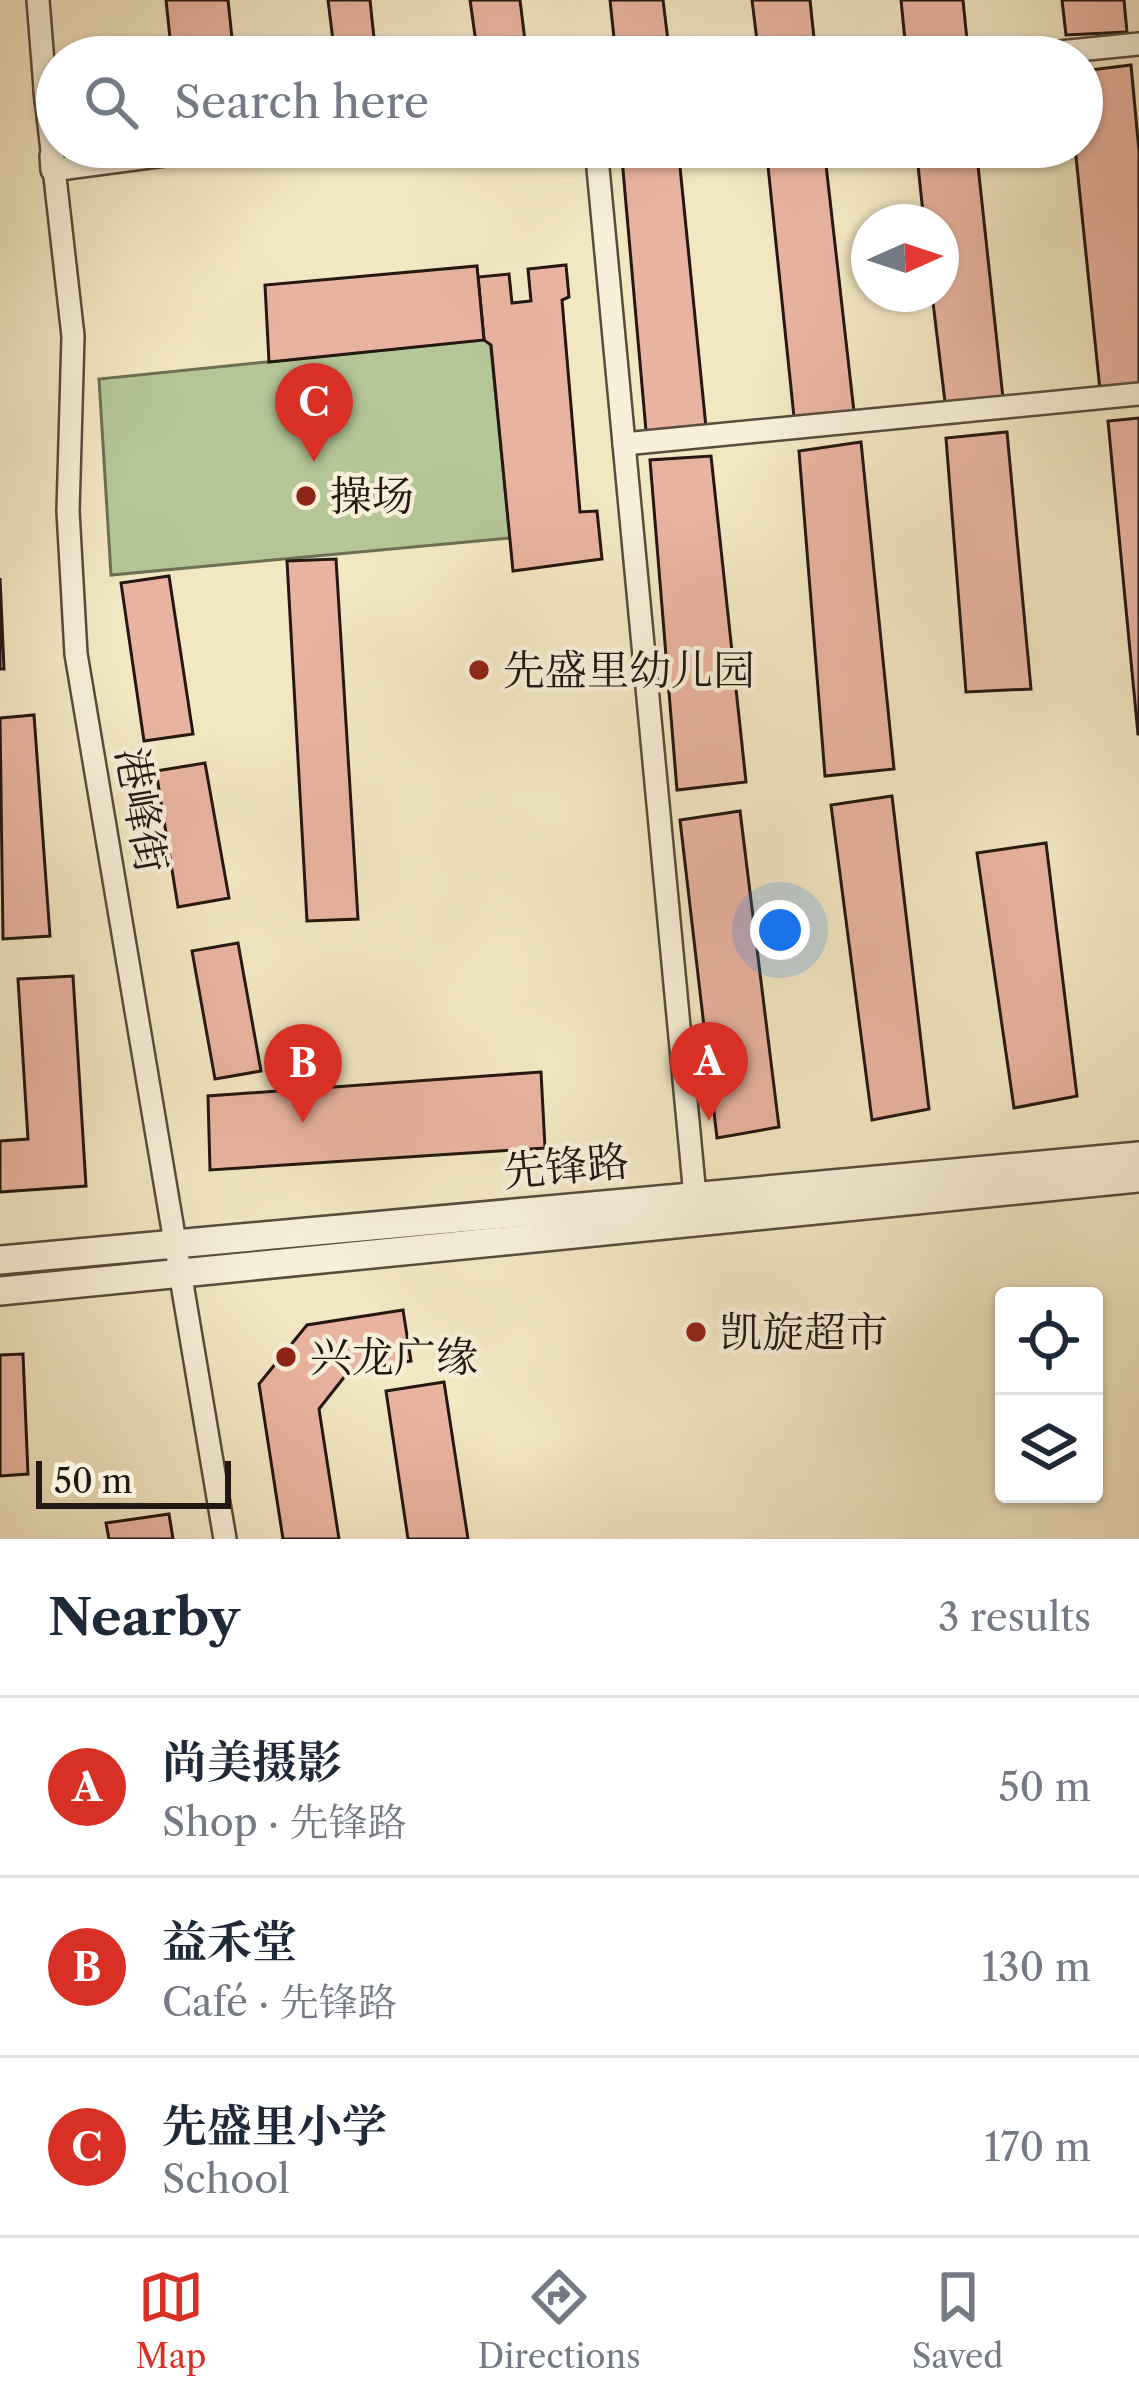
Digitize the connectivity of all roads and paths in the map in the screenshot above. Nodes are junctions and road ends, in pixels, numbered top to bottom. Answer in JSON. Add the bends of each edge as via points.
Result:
{"nodes":[{"id":1,"x":38,"y":0,"type":"edge"},
{"id":2,"x":41,"y":36,"type":"edge"},
{"id":3,"x":1139,"y":44,"type":"edge"},
{"id":4,"x":1103,"y":48,"type":"edge"},
{"id":5,"x":67,"y":168,"type":"edge"},
{"id":6,"x":598,"y":168,"type":"edge"},
{"id":7,"x":52,"y":170,"type":"joint"},
{"id":8,"x":1139,"y":394,"type":"edge"},
{"id":9,"x":624,"y":444,"type":"junction"},
{"id":10,"x":1139,"y":1156,"type":"edge"},
{"id":11,"x":1139,"y":1178,"type":"edge"},
{"id":12,"x":695,"y":1196,"type":"junction"},
{"id":13,"x":178,"y":1244,"type":"junction"},
{"id":14,"x":0,"y":1260,"type":"edge"},
{"id":15,"x":182,"y":1273,"type":"junction"},
{"id":16,"x":0,"y":1291,"type":"edge"},
{"id":17,"x":225,"y":1539,"type":"edge"}],
"edges":[{"from":1,"to":2,"type":"street","name":"港峰街"},
{"from":3,"to":4,"type":"street"},
{"from":5,"to":7,"type":"street"},
{"from":6,"to":9,"type":"street"},
{"from":7,"to":13,"type":"street","name":"港峰街","via":[[73,336],[68,512],[76,654]]},
{"from":8,"to":9,"type":"street"},
{"from":9,"to":12,"type":"street"},
{"from":10,"to":12,"type":"street","name":"先锋路"},
{"from":11,"to":15,"type":"street"},
{"from":12,"to":13,"type":"street","name":"先锋路"},
{"from":13,"to":14,"type":"street","name":"先锋路"},
{"from":13,"to":15,"type":"street","name":"港峰街"},
{"from":15,"to":16,"type":"street"},
{"from":15,"to":17,"type":"street","name":"港峰街"}]}
